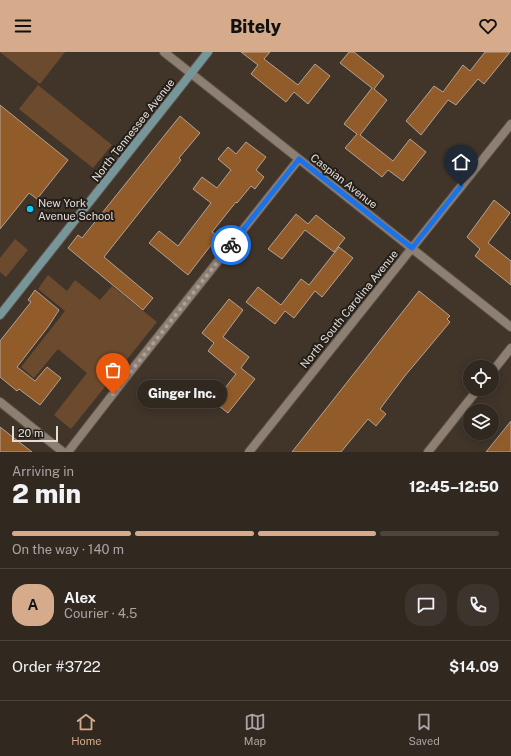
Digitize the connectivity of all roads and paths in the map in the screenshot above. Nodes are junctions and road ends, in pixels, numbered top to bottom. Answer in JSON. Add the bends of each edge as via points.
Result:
{"nodes":[{"id":1,"x":164,"y":52,"type":"edge"},
{"id":2,"x":208,"y":52,"type":"edge"},
{"id":3,"x":191,"y":73,"type":"junction"},
{"id":4,"x":511,"y":124,"type":"edge"},
{"id":5,"x":299,"y":159,"type":"junction"},
{"id":6,"x":412,"y":248,"type":"junction"},
{"id":7,"x":0,"y":316,"type":"edge"},
{"id":8,"x":511,"y":327,"type":"edge"},
{"id":9,"x":511,"y":348,"type":"edge"},
{"id":10,"x":499,"y":363,"type":"edge"},
{"id":11,"x":472,"y":396,"type":"edge"},
{"id":12,"x":0,"y":402,"type":"edge"},
{"id":13,"x":63,"y":452,"type":"edge"},
{"id":14,"x":68,"y":452,"type":"edge"},
{"id":15,"x":249,"y":452,"type":"edge"},
{"id":16,"x":428,"y":452,"type":"edge"}],
"edges":[{"from":1,"to":3,"type":"street","name":"Caspian Avenue"},
{"from":2,"to":3,"type":"street","name":"North Tennessee Avenue"},
{"from":3,"to":5,"type":"street","name":"Caspian Avenue"},
{"from":3,"to":7,"type":"street","name":"North Tennessee Avenue"},
{"from":4,"to":6,"type":"street","name":"North South Carolina Avenue"},
{"from":5,"to":6,"type":"street","name":"Caspian Avenue"},
{"from":5,"to":14,"type":"street"},
{"from":6,"to":8,"type":"street","name":"Caspian Avenue"},
{"from":6,"to":15,"type":"street","name":"North South Carolina Avenue"},
{"from":9,"to":10,"type":"street"},
{"from":11,"to":16,"type":"street"},
{"from":12,"to":13,"type":"street"}]}
